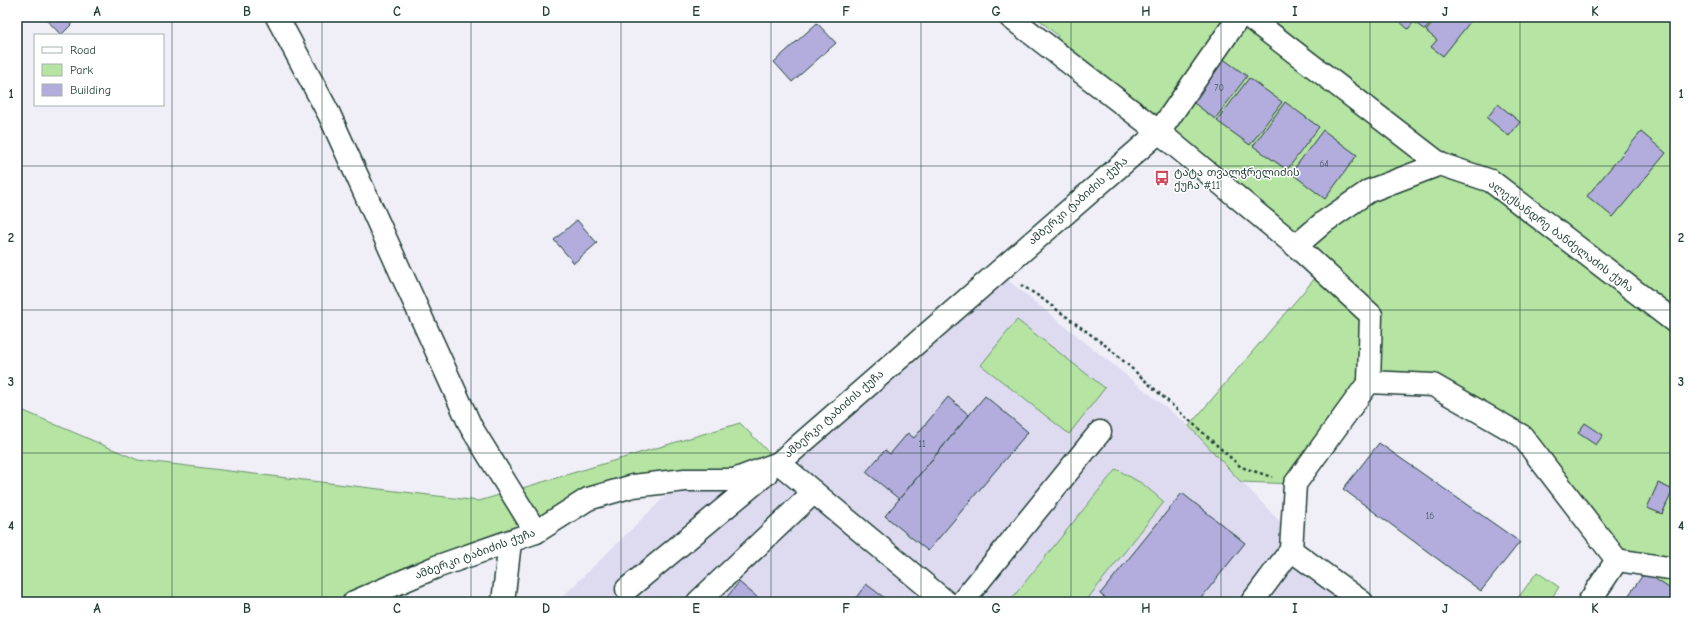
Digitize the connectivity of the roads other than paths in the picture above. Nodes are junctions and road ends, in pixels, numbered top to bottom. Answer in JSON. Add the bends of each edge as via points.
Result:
{"nodes":[{"id":1,"x":277,"y":17,"type":"edge"},
{"id":2,"x":1010,"y":17,"type":"edge"},
{"id":3,"x":1239,"y":17,"type":"edge"},
{"id":4,"x":1249,"y":17,"type":"edge"},
{"id":5,"x":1159,"y":132,"type":"junction"},
{"id":6,"x":1440,"y":164,"type":"junction"},
{"id":7,"x":1296,"y":246,"type":"junction"},
{"id":8,"x":1675,"y":322,"type":"edge"},
{"id":9,"x":1369,"y":382,"type":"junction"},
{"id":10,"x":1100,"y":432,"type":"dead end"},
{"id":11,"x":779,"y":463,"type":"junction"},
{"id":12,"x":814,"y":492,"type":"junction"},
{"id":13,"x":536,"y":532,"type":"junction"},
{"id":14,"x":510,"y":542,"type":"junction"},
{"id":15,"x":1291,"y":550,"type":"junction"},
{"id":16,"x":1617,"y":560,"type":"junction"},
{"id":17,"x":1675,"y":569,"type":"edge"},
{"id":18,"x":627,"y":589,"type":"dead end"},
{"id":19,"x":354,"y":602,"type":"edge"},
{"id":20,"x":503,"y":602,"type":"edge"},
{"id":21,"x":514,"y":602,"type":"edge"},
{"id":22,"x":698,"y":602,"type":"edge"},
{"id":23,"x":946,"y":602,"type":"edge"},
{"id":24,"x":962,"y":602,"type":"edge"},
{"id":25,"x":1252,"y":602,"type":"edge"},
{"id":26,"x":1362,"y":602,"type":"edge"},
{"id":27,"x":1589,"y":602,"type":"edge"}],
"edges":[{"from":1,"to":13,"type":"street","via":[[329,114],[471,427]]},
{"from":2,"to":5,"type":"street"},
{"from":3,"to":5,"type":"street","name":"ამბერკი ტაბიძის ქუჩა"},
{"from":4,"to":6,"type":"street","name":"ალექსანდრე ბანძელაძის ქუჩა"},
{"from":5,"to":7,"type":"street"},
{"from":5,"to":11,"type":"street","name":"ამბერკი ტაბიძის ქუჩა"},
{"from":6,"to":7,"type":"street","via":[[1369,191],[1324,222]]},
{"from":6,"to":8,"type":"street","name":"ალექსანდრე ბანძელაძის ქუჩა","via":[[1491,181]]},
{"from":7,"to":9,"type":"street","via":[[1371,315]]},
{"from":9,"to":15,"type":"street","via":[[1295,484]]},
{"from":9,"to":16,"type":"street","via":[[1433,385],[1522,436]]},
{"from":10,"to":24,"type":"street"},
{"from":11,"to":12,"type":"street"},
{"from":11,"to":13,"type":"street","name":"ამბერკი ტაბიძის ქუჩა","via":[[734,480],[685,480],[633,486],[588,499]]},
{"from":11,"to":18,"type":"street"},
{"from":12,"to":22,"type":"street"},
{"from":12,"to":23,"type":"street"},
{"from":13,"to":14,"type":"street","name":"ამბერკი ტაბიძის ქუჩა"},
{"from":14,"to":19,"type":"street","name":"ამბერკი ტაბიძის ქუჩა","via":[[436,567]]},
{"from":14,"to":20,"type":"street"},
{"from":14,"to":21,"type":"street"},
{"from":15,"to":25,"type":"street"},
{"from":15,"to":26,"type":"street"},
{"from":16,"to":17,"type":"street"},
{"from":16,"to":27,"type":"street"}]}
